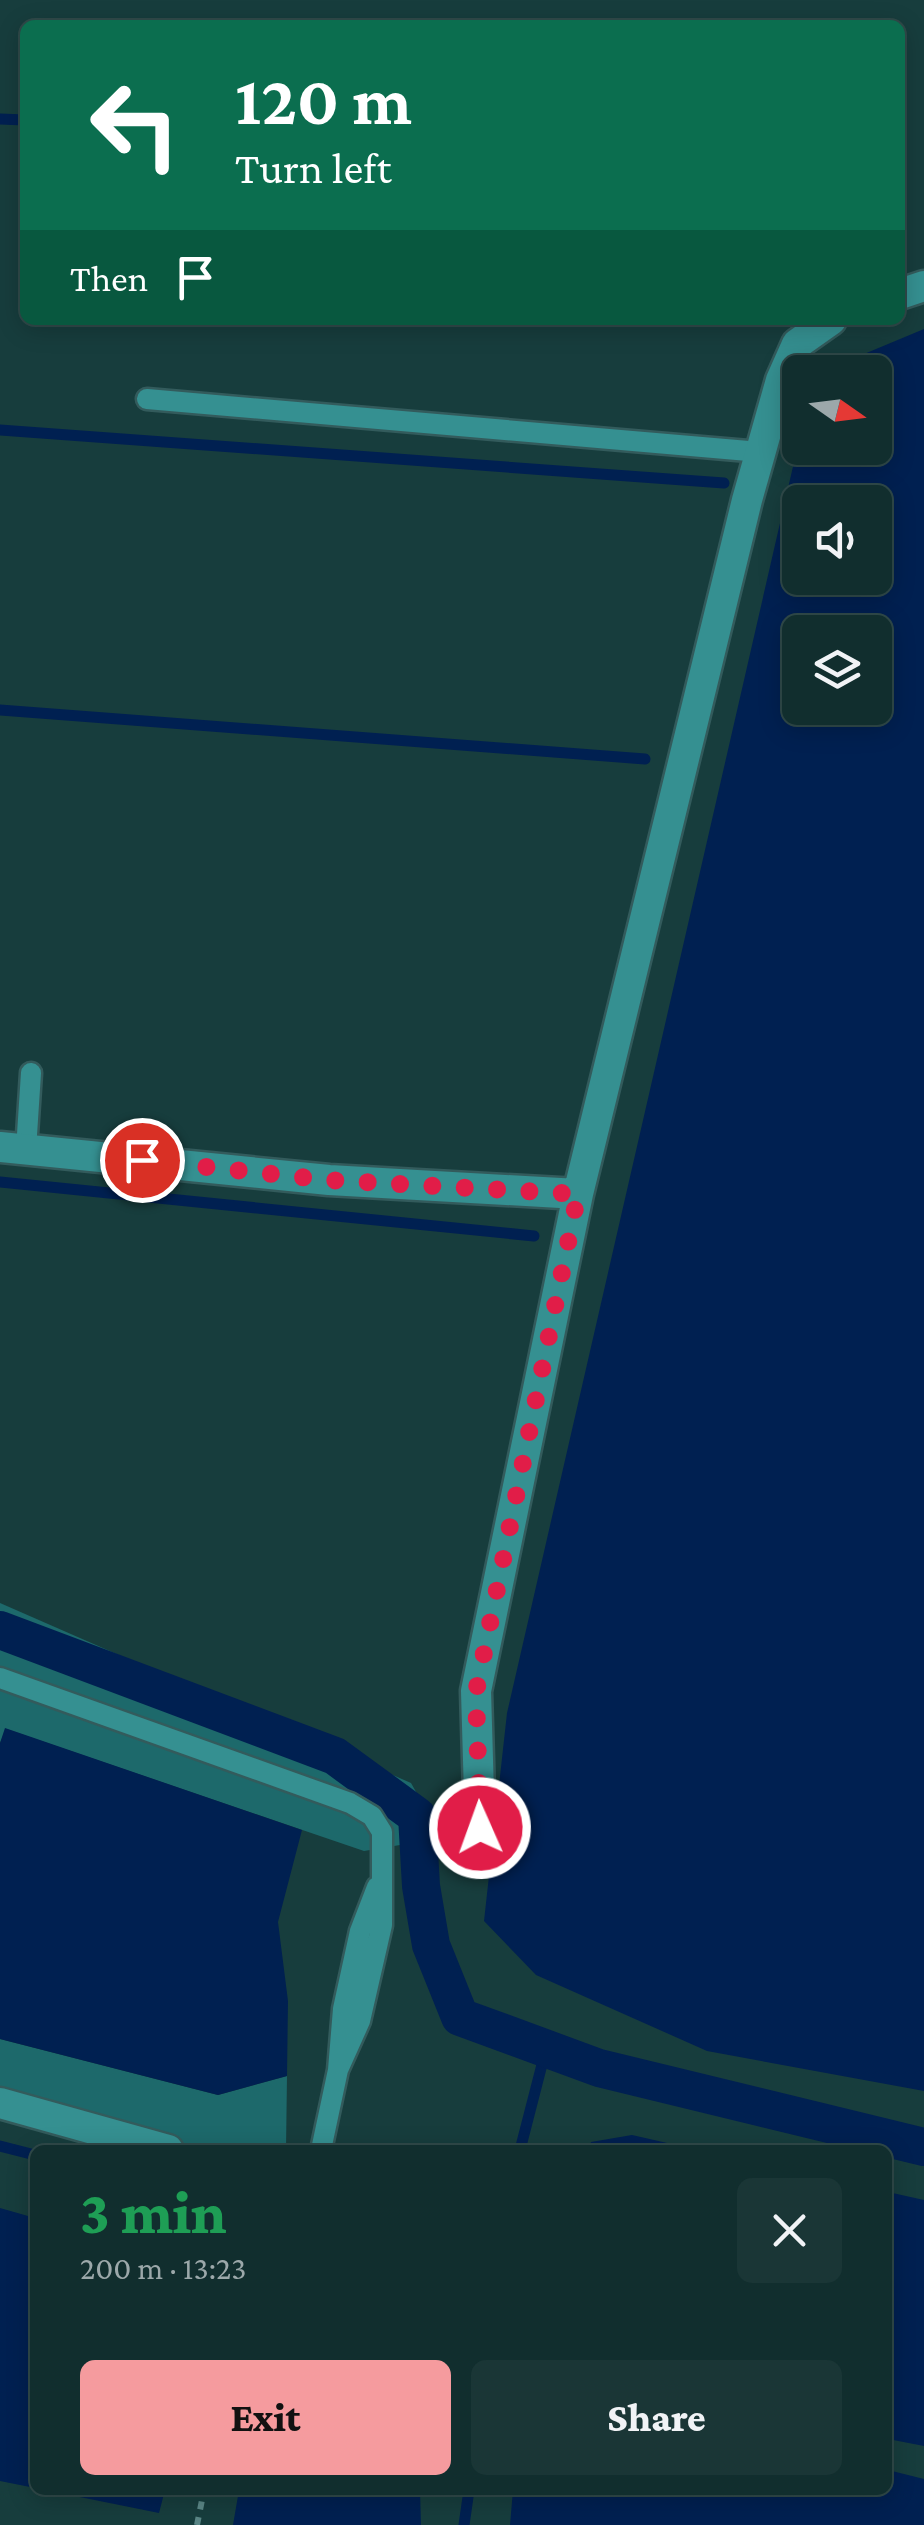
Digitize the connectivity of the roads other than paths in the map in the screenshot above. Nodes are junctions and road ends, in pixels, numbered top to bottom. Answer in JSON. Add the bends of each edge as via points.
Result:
{"nodes":[{"id":1,"x":824,"y":325,"type":"edge"},
{"id":2,"x":147,"y":399,"type":"dead end"},
{"id":3,"x":760,"y":452,"type":"junction"},
{"id":4,"x":31,"y":1072,"type":"dead end"},
{"id":5,"x":13,"y":1148,"type":"edge"},
{"id":6,"x":578,"y":1194,"type":"junction"},
{"id":7,"x":0,"y":1678,"type":"edge"},
{"id":8,"x":481,"y":1862,"type":"dead end"},
{"id":9,"x":0,"y":2103,"type":"edge"},
{"id":10,"x":150,"y":2145,"type":"edge"},
{"id":11,"x":322,"y":2145,"type":"edge"}],
"edges":[{"from":1,"to":3,"type":"street","via":[[797,344]]},
{"from":2,"to":3,"type":"lane"},
{"from":3,"to":6,"type":"street"},
{"from":4,"to":5,"type":"lane"},
{"from":5,"to":6,"type":"street","via":[[328,1180]]},
{"from":6,"to":8,"type":"street","via":[[476,1692]]},
{"from":7,"to":11,"type":"lane","via":[[372,1816],[382,1832],[382,1924]]},
{"from":9,"to":10,"type":"street"}]}
